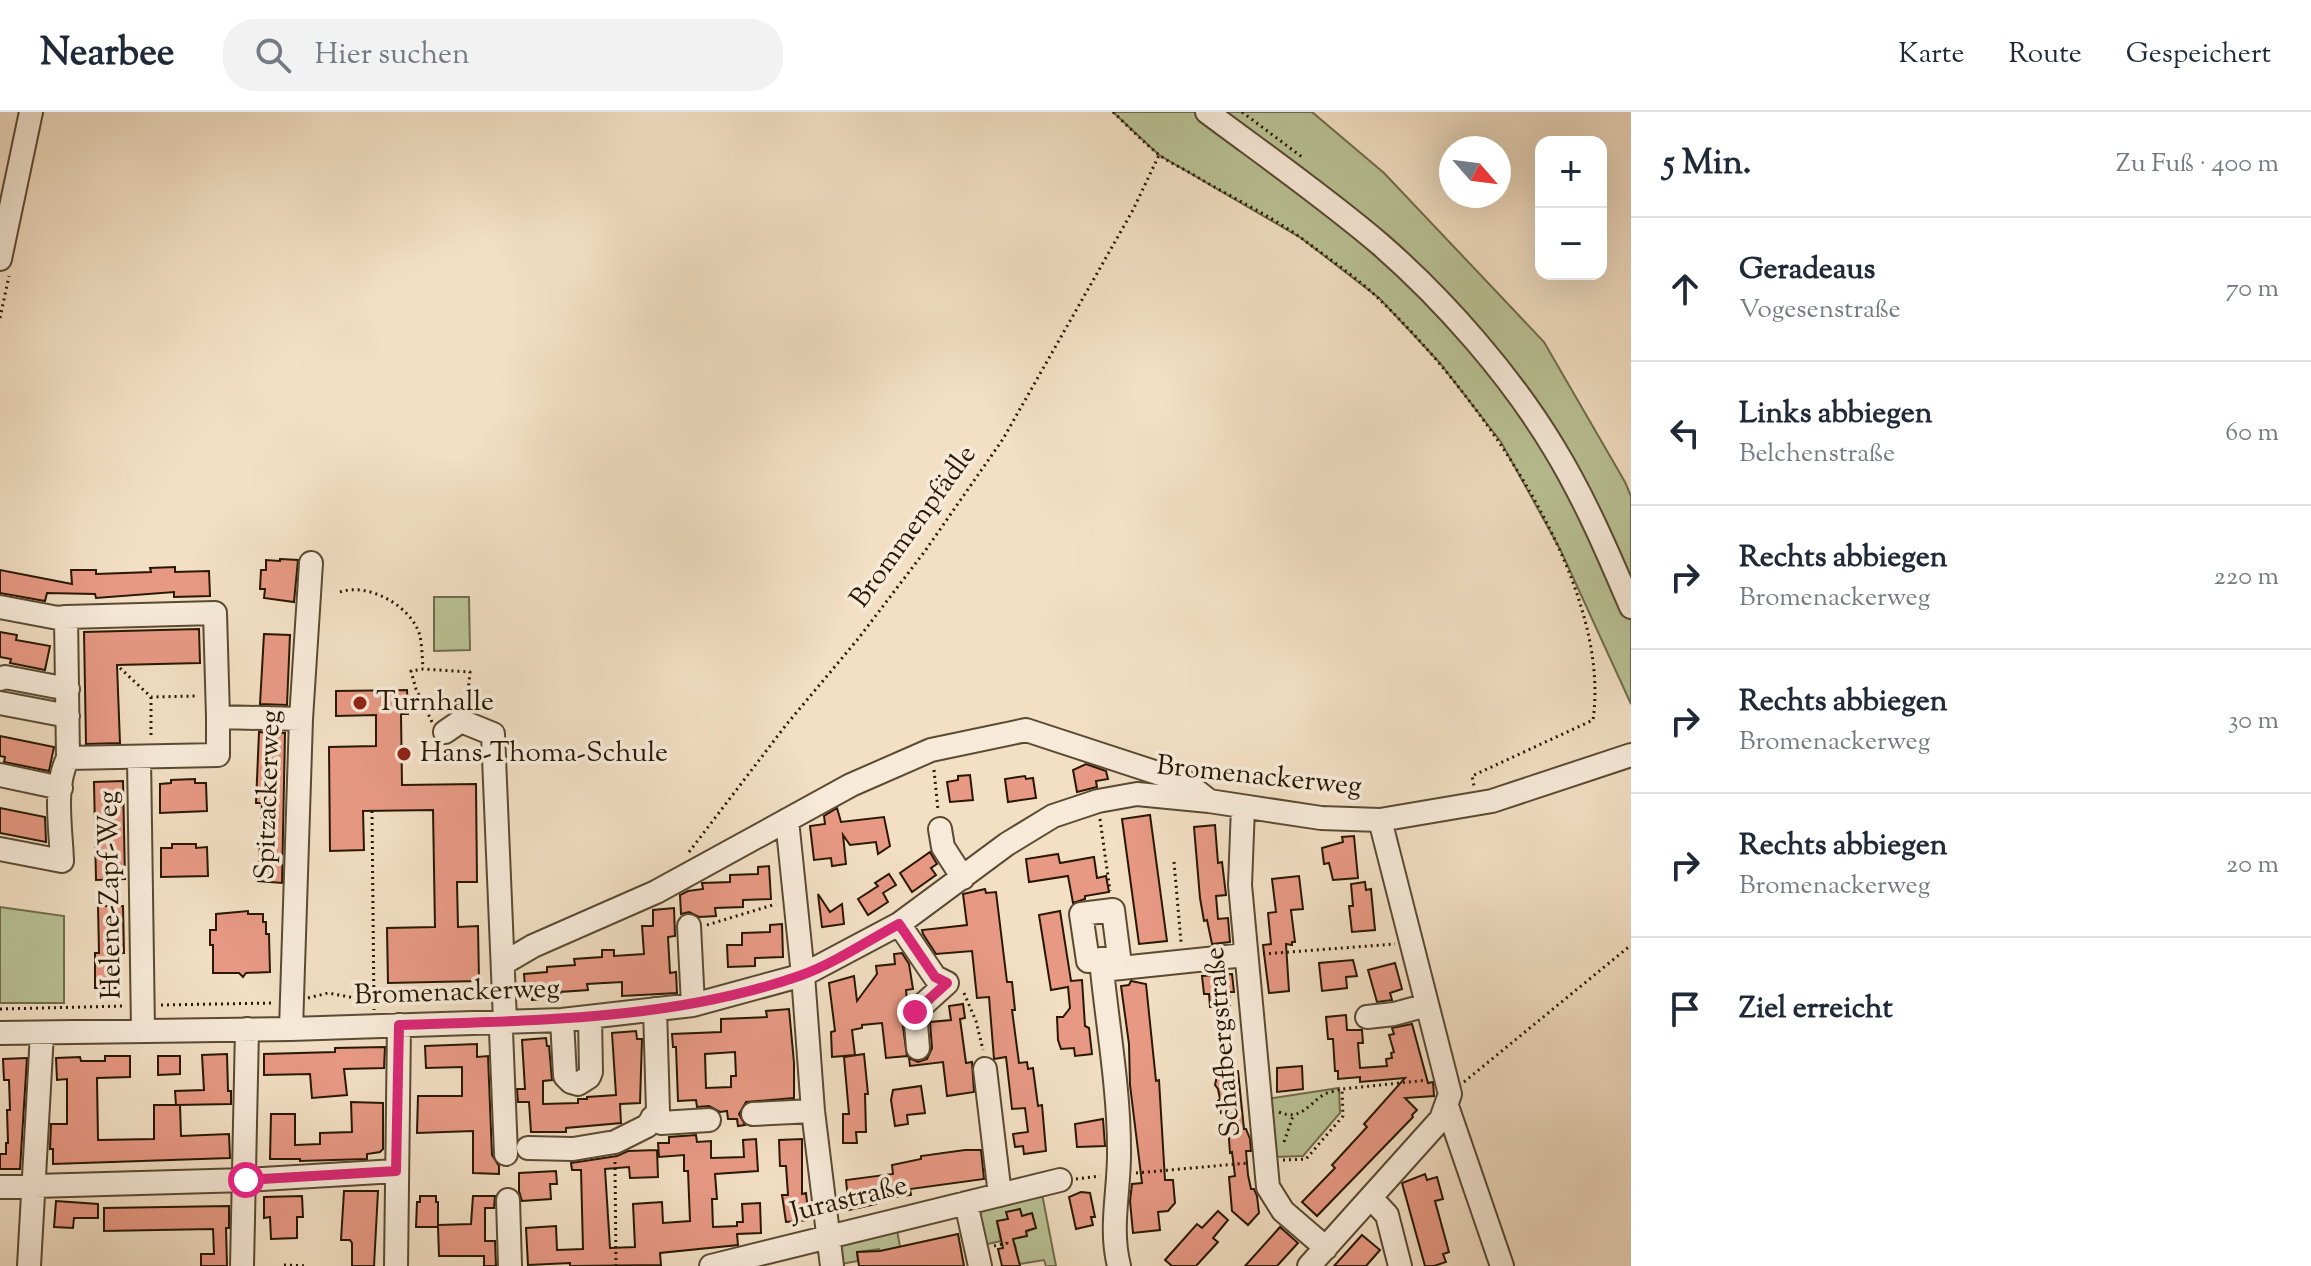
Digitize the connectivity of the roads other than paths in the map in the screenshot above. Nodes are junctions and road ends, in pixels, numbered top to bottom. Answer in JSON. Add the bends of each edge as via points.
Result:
{"nodes":[{"id":1,"x":31,"y":112,"type":"edge"},
{"id":2,"x":1207,"y":112,"type":"edge"},
{"id":3,"x":0,"y":259,"type":"edge"},
{"id":4,"x":311,"y":563,"type":"dead end"},
{"id":5,"x":0,"y":607,"type":"edge"},
{"id":6,"x":1631,"y":607,"type":"edge"},
{"id":7,"x":66,"y":617,"type":"junction"},
{"id":8,"x":0,"y":679,"type":"edge"},
{"id":9,"x":68,"y":689,"type":"junction"},
{"id":10,"x":0,"y":703,"type":"edge"},
{"id":11,"x":218,"y":706,"type":"junction"},
{"id":12,"x":68,"y":716,"type":"junction"},
{"id":13,"x":301,"y":719,"type":"junction"},
{"id":14,"x":453,"y":727,"type":"road end"},
{"id":15,"x":1631,"y":755,"type":"edge"},
{"id":16,"x":145,"y":757,"type":"junction"},
{"id":17,"x":68,"y":758,"type":"junction"},
{"id":18,"x":0,"y":775,"type":"edge"},
{"id":19,"x":61,"y":788,"type":"junction"},
{"id":20,"x":1209,"y":801,"type":"junction"},
{"id":21,"x":1243,"y":807,"type":"junction"},
{"id":22,"x":787,"y":820,"type":"junction"},
{"id":23,"x":1380,"y":820,"type":"junction"},
{"id":24,"x":940,"y":829,"type":"road end"},
{"id":25,"x":0,"y":849,"type":"edge"},
{"id":26,"x":963,"y":878,"type":"junction"},
{"id":27,"x":899,"y":924,"type":"junction"},
{"id":28,"x":689,"y":926,"type":"road end"},
{"id":29,"x":1245,"y":955,"type":"junction"},
{"id":30,"x":504,"y":963,"type":"junction"},
{"id":31,"x":1102,"y":964,"type":"junction"},
{"id":32,"x":803,"y":975,"type":"junction"},
{"id":33,"x":693,"y":1005,"type":"junction"},
{"id":34,"x":1427,"y":1005,"type":"junction"},
{"id":35,"x":655,"y":1009,"type":"junction"},
{"id":36,"x":1367,"y":1017,"type":"dead end"},
{"id":37,"x":590,"y":1018,"type":"junction"},
{"id":38,"x":562,"y":1020,"type":"junction"},
{"id":39,"x":505,"y":1021,"type":"junction"},
{"id":40,"x":399,"y":1025,"type":"junction"},
{"id":41,"x":247,"y":1029,"type":"junction"},
{"id":42,"x":291,"y":1029,"type":"junction"},
{"id":43,"x":143,"y":1031,"type":"junction"},
{"id":44,"x":0,"y":1033,"type":"edge"},
{"id":45,"x":42,"y":1033,"type":"junction"},
{"id":46,"x":918,"y":1048,"type":"dead end"},
{"id":47,"x":985,"y":1069,"type":"road end"},
{"id":48,"x":1448,"y":1093,"type":"junction"},
{"id":49,"x":813,"y":1111,"type":"junction"},
{"id":50,"x":753,"y":1114,"type":"dead end"},
{"id":51,"x":652,"y":1118,"type":"junction"},
{"id":52,"x":709,"y":1120,"type":"dead end"},
{"id":53,"x":528,"y":1148,"type":"dead end"},
{"id":54,"x":506,"y":1154,"type":"dead end"},
{"id":55,"x":396,"y":1171,"type":"junction"},
{"id":56,"x":246,"y":1180,"type":"junction"},
{"id":57,"x":1060,"y":1180,"type":"road end"},
{"id":58,"x":0,"y":1187,"type":"edge"},
{"id":59,"x":33,"y":1187,"type":"junction"},
{"id":60,"x":1000,"y":1195,"type":"junction"},
{"id":61,"x":1371,"y":1198,"type":"junction"},
{"id":62,"x":508,"y":1200,"type":"dead end"},
{"id":63,"x":966,"y":1203,"type":"junction"},
{"id":64,"x":827,"y":1236,"type":"junction"},
{"id":65,"x":1326,"y":1248,"type":"junction"},
{"id":66,"x":985,"y":1258,"type":"edge"},
{"id":67,"x":29,"y":1266,"type":"edge"},
{"id":68,"x":242,"y":1266,"type":"edge"},
{"id":69,"x":396,"y":1266,"type":"edge"},
{"id":70,"x":510,"y":1266,"type":"edge"},
{"id":71,"x":711,"y":1266,"type":"edge"},
{"id":72,"x":832,"y":1266,"type":"edge"},
{"id":73,"x":1119,"y":1266,"type":"edge"},
{"id":74,"x":1309,"y":1266,"type":"edge"},
{"id":75,"x":1400,"y":1266,"type":"edge"},
{"id":76,"x":1502,"y":1266,"type":"edge"}],
"edges":[{"from":1,"to":3,"type":"street"},
{"from":2,"to":6,"type":"street","via":[[1382,246],[1447,309],[1553,447],[1597,526]]},
{"from":4,"to":13,"type":"street","name":"Spitzackerweg"},
{"from":5,"to":7,"type":"street"},
{"from":7,"to":9,"type":"street"},
{"from":7,"to":11,"type":"street","via":[[215,613]]},
{"from":8,"to":9,"type":"street"},
{"from":9,"to":12,"type":"street"},
{"from":10,"to":12,"type":"street"},
{"from":11,"to":13,"type":"street"},
{"from":11,"to":16,"type":"street","via":[[218,755]]},
{"from":12,"to":17,"type":"street"},
{"from":13,"to":42,"type":"street","name":"Spitzackerweg"},
{"from":14,"to":30,"type":"street","via":[[493,734]]},
{"from":15,"to":23,"type":"street","via":[[1492,801]]},
{"from":16,"to":17,"type":"street"},
{"from":16,"to":43,"type":"street","name":"Helene-Zapf-Weg"},
{"from":17,"to":19,"type":"street"},
{"from":18,"to":19,"type":"street"},
{"from":19,"to":25,"type":"street","via":[[62,861]]},
{"from":20,"to":21,"type":"street","name":"Bromenackerweg"},
{"from":20,"to":22,"type":"street","via":[[1185,782],[1026,730],[931,750]]},
{"from":20,"to":26,"type":"street","name":"Bromenackerweg","via":[[1137,794],[1098,801],[1053,816]]},
{"from":21,"to":23,"type":"street","name":"Bromenackerweg"},
{"from":21,"to":29,"type":"street","name":"Schafbergstraße","via":[[1240,885]]},
{"from":22,"to":30,"type":"street","via":[[656,892]]},
{"from":22,"to":32,"type":"street"},
{"from":23,"to":34,"type":"street","name":"Bromenackerweg"},
{"from":24,"to":26,"type":"street","via":[[943,847]]},
{"from":26,"to":27,"type":"street","name":"Bromenackerweg"},
{"from":27,"to":32,"type":"street","name":"Bromenackerweg"},
{"from":27,"to":46,"type":"street","via":[[935,977],[947,983],[915,1012]]},
{"from":28,"to":33,"type":"street"},
{"from":29,"to":31,"type":"street"},
{"from":29,"to":65,"type":"street","name":"Schafbergstraße","via":[[1268,1187],[1276,1202]]},
{"from":30,"to":39,"type":"street"},
{"from":31,"to":31,"type":"street","via":[[1088,961],[1081,914],[1113,910],[1119,957]]},
{"from":31,"to":73,"type":"street","via":[[1119,1146],[1113,1221]]},
{"from":32,"to":33,"type":"street","name":"Bromenackerweg"},
{"from":32,"to":49,"type":"street"},
{"from":33,"to":35,"type":"street","name":"Bromenackerweg"},
{"from":34,"to":36,"type":"street"},
{"from":34,"to":48,"type":"street","name":"Bromenackerweg"},
{"from":35,"to":37,"type":"street","name":"Bromenackerweg"},
{"from":35,"to":51,"type":"street","via":[[658,1111]]},
{"from":37,"to":38,"type":"street","name":"Bromenackerweg"},
{"from":37,"to":38,"type":"street","via":[[591,1072],[578,1084],[565,1076]]},
{"from":38,"to":39,"type":"street","name":"Bromenackerweg"},
{"from":39,"to":40,"type":"street","name":"Bromenackerweg"},
{"from":39,"to":54,"type":"street","via":[[501,1031]]},
{"from":40,"to":42,"type":"street","name":"Bromenackerweg"},
{"from":40,"to":55,"type":"street"},
{"from":41,"to":42,"type":"street","name":"Bromenackerweg"},
{"from":41,"to":43,"type":"street","name":"Bromenackerweg"},
{"from":41,"to":56,"type":"street"},
{"from":43,"to":45,"type":"street","name":"Bromenackerweg"},
{"from":44,"to":45,"type":"street","name":"Bromenackerweg"},
{"from":45,"to":59,"type":"street"},
{"from":47,"to":60,"type":"street"},
{"from":48,"to":61,"type":"street","via":[[1441,1119]]},
{"from":48,"to":76,"type":"street","name":"Bromenackerweg"},
{"from":49,"to":50,"type":"street"},
{"from":49,"to":64,"type":"street"},
{"from":51,"to":52,"type":"street","via":[[661,1123]]},
{"from":51,"to":53,"type":"street","via":[[615,1142],[573,1149]]},
{"from":55,"to":56,"type":"street"},
{"from":55,"to":69,"type":"street"},
{"from":56,"to":59,"type":"street"},
{"from":56,"to":68,"type":"street"},
{"from":57,"to":60,"type":"street","name":"Jurastraße"},
{"from":58,"to":59,"type":"street"},
{"from":59,"to":67,"type":"street"},
{"from":60,"to":63,"type":"street","name":"Jurastraße"},
{"from":61,"to":65,"type":"street"},
{"from":61,"to":75,"type":"street","via":[[1387,1215]]},
{"from":62,"to":70,"type":"street"},
{"from":63,"to":64,"type":"street","name":"Jurastraße"},
{"from":63,"to":66,"type":"street"},
{"from":64,"to":71,"type":"street","name":"Jurastraße"},
{"from":64,"to":72,"type":"street"},
{"from":65,"to":74,"type":"street"}]}
